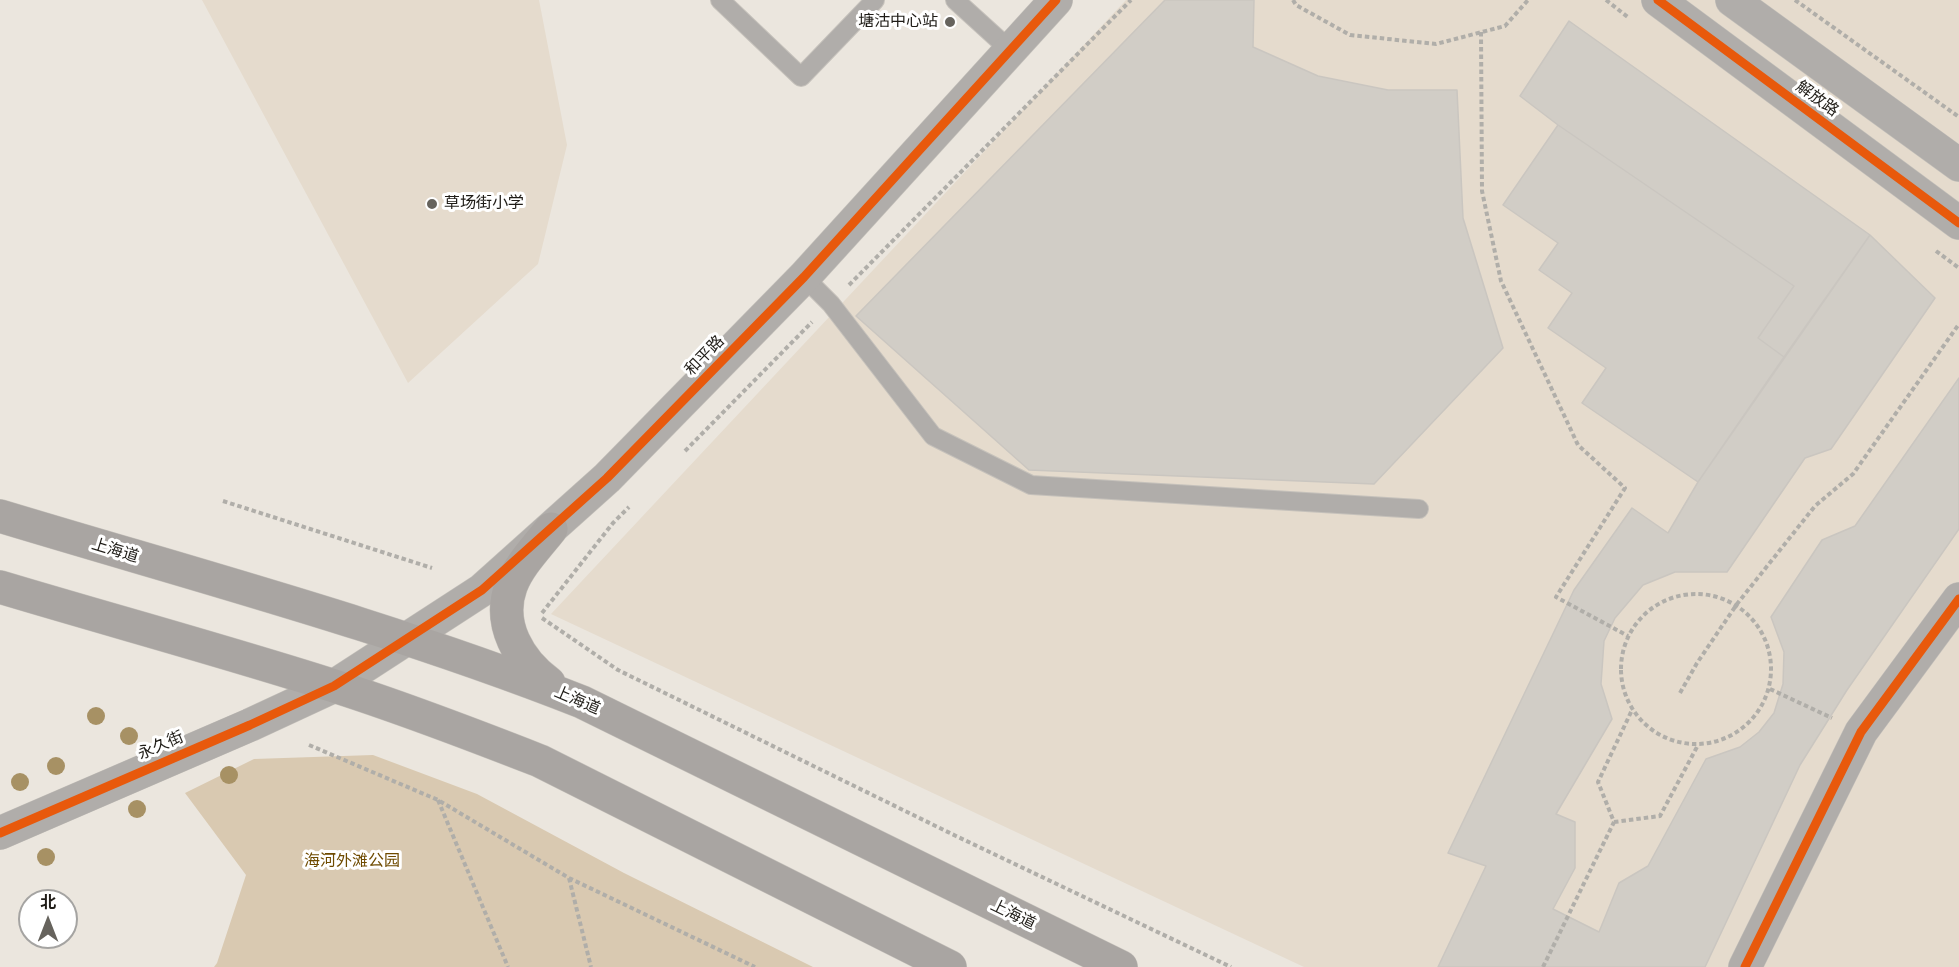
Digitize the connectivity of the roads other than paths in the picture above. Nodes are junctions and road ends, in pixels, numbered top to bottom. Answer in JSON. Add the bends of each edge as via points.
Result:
{"nodes":[{"id":1,"x":720,"y":0,"type":"edge"},
{"id":2,"x":875,"y":0,"type":"edge"},
{"id":3,"x":955,"y":0,"type":"edge"},
{"id":4,"x":1056,"y":0,"type":"edge"},
{"id":5,"x":1658,"y":0,"type":"edge"},
{"id":6,"x":1732,"y":0,"type":"edge"},
{"id":7,"x":1010,"y":50,"type":"junction"},
{"id":8,"x":1959,"y":165,"type":"edge"},
{"id":9,"x":1959,"y":223,"type":"edge"},
{"id":10,"x":804,"y":277,"type":"junction"},
{"id":11,"x":1419,"y":509,"type":"dead end"},
{"id":12,"x":0,"y":516,"type":"edge"},
{"id":13,"x":551,"y":529,"type":"junction"},
{"id":14,"x":0,"y":587,"type":"edge"},
{"id":15,"x":1959,"y":599,"type":"edge"},
{"id":16,"x":406,"y":638,"type":"junction"},
{"id":17,"x":333,"y":686,"type":"junction"},
{"id":18,"x":582,"y":702,"type":"junction"},
{"id":19,"x":0,"y":833,"type":"edge"},
{"id":20,"x":950,"y":967,"type":"edge"},
{"id":21,"x":1121,"y":967,"type":"edge"},
{"id":22,"x":1745,"y":967,"type":"edge"}],
"edges":[{"from":1,"to":2,"type":"lane","via":[[801,77]]},
{"from":3,"to":7,"type":"lane"},
{"from":4,"to":7,"type":"street","name":"和平路"},
{"from":5,"to":9,"type":"street","name":"解放路"},
{"from":6,"to":8,"type":"street","name":"解放路"},
{"from":7,"to":10,"type":"street","name":"和平路"},
{"from":10,"to":11,"type":"lane","via":[[831,304],[933,436],[1031,485]]},
{"from":10,"to":13,"type":"street","name":"和平路","via":[[607,478]]},
{"from":12,"to":16,"type":"main road","name":"上海道"},
{"from":13,"to":16,"type":"street","name":"和平路","via":[[482,590]]},
{"from":13,"to":18,"type":"main road","via":[[511,588],[509,626],[518,652],[530,668]]},
{"from":14,"to":17,"type":"main road"},
{"from":15,"to":22,"type":"street","via":[[1861,732]]},
{"from":16,"to":17,"type":"street","name":"和平路"},
{"from":16,"to":18,"type":"main road","name":"上海道"},
{"from":17,"to":19,"type":"street","name":"永久街"},
{"from":17,"to":20,"type":"main road","via":[[540,761]]},
{"from":18,"to":21,"type":"main road","name":"上海道"}]}
